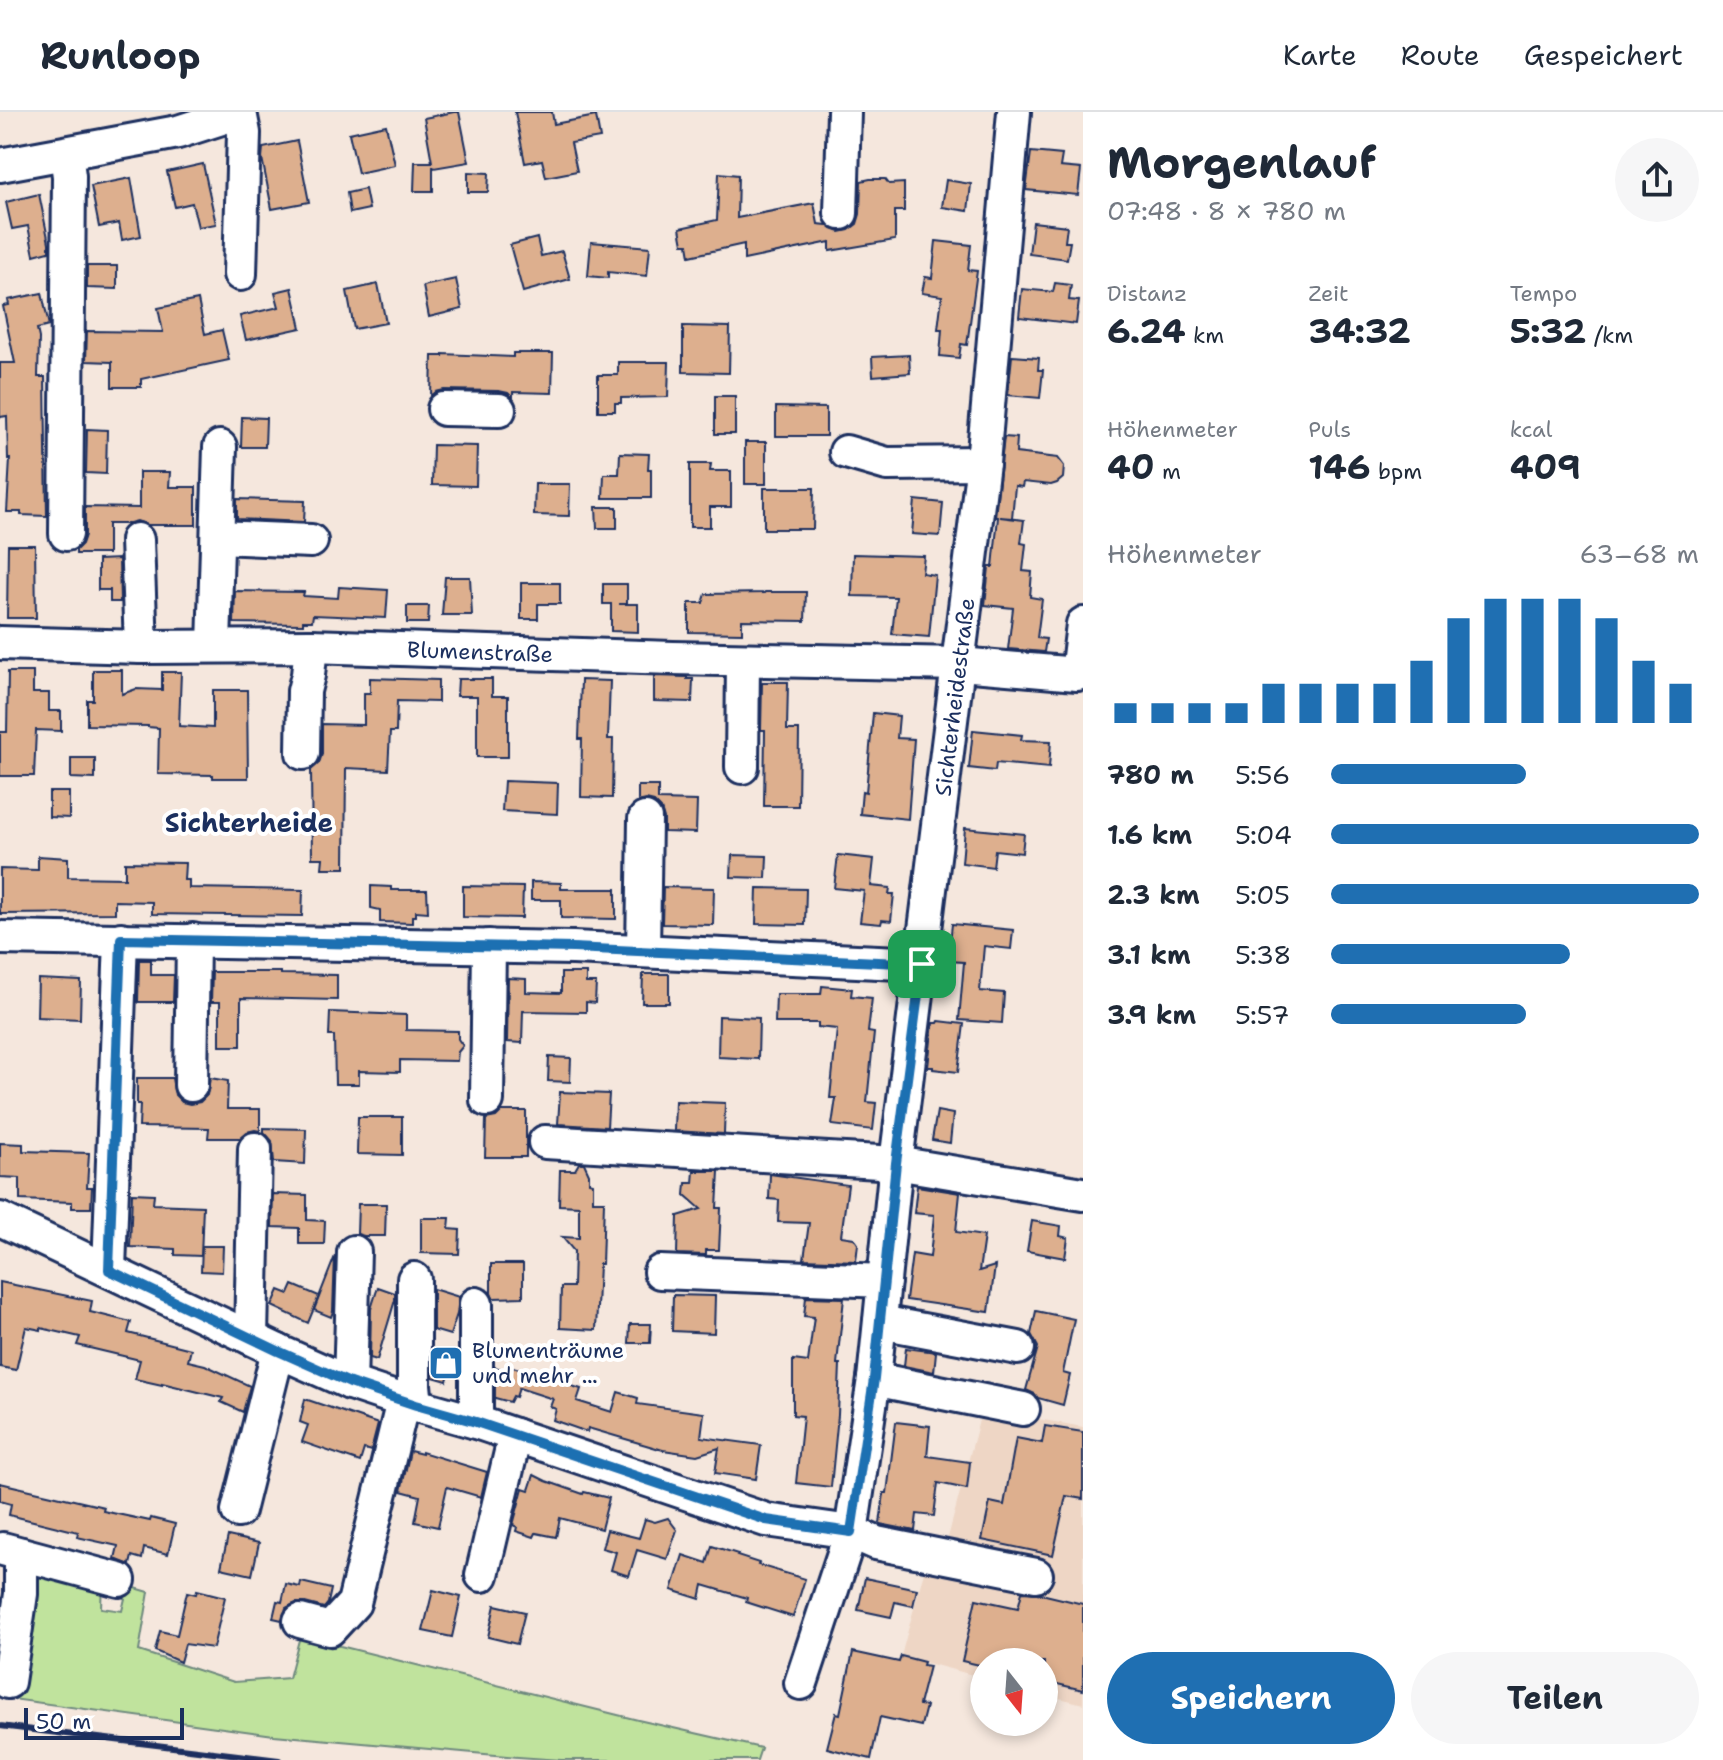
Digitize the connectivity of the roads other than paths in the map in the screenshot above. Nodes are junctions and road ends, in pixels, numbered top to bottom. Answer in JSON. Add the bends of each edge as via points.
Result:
{"nodes":[{"id":1,"x":240,"y":112,"type":"edge"},
{"id":2,"x":844,"y":112,"type":"edge"},
{"id":3,"x":1014,"y":112,"type":"edge"},
{"id":4,"x":66,"y":154,"type":"junction"},
{"id":5,"x":0,"y":165,"type":"edge"},
{"id":6,"x":841,"y":213,"type":"dead end"},
{"id":7,"x":240,"y":274,"type":"dead end"},
{"id":8,"x":444,"y":409,"type":"dead end"},
{"id":9,"x":499,"y":410,"type":"dead end"},
{"id":10,"x":220,"y":447,"type":"dead end"},
{"id":11,"x":846,"y":452,"type":"dead end"},
{"id":12,"x":983,"y":463,"type":"junction"},
{"id":13,"x":66,"y":534,"type":"dead end"},
{"id":14,"x":218,"y":537,"type":"junction"},
{"id":15,"x":137,"y":540,"type":"dead end"},
{"id":16,"x":311,"y":541,"type":"dead end"},
{"id":17,"x":1083,"y":624,"type":"edge"},
{"id":18,"x":0,"y":643,"type":"edge"},
{"id":19,"x":214,"y":646,"type":"junction"},
{"id":20,"x":311,"y":646,"type":"junction"},
{"id":21,"x":141,"y":647,"type":"junction"},
{"id":22,"x":743,"y":660,"type":"junction"},
{"id":23,"x":960,"y":664,"type":"junction"},
{"id":24,"x":303,"y":753,"type":"dead end"},
{"id":25,"x":742,"y":767,"type":"dead end"},
{"id":26,"x":645,"y":819,"type":"dead end"},
{"id":27,"x":0,"y":938,"type":"edge"},
{"id":28,"x":121,"y":939,"type":"junction"},
{"id":29,"x":193,"y":940,"type":"junction"},
{"id":30,"x":489,"y":946,"type":"junction"},
{"id":31,"x":643,"y":951,"type":"junction"},
{"id":32,"x":922,"y":964,"type":"junction"},
{"id":33,"x":191,"y":1085,"type":"dead end"},
{"id":34,"x":487,"y":1100,"type":"dead end"},
{"id":35,"x":545,"y":1142,"type":"dead end"},
{"id":36,"x":255,"y":1149,"type":"dead end"},
{"id":37,"x":896,"y":1163,"type":"junction"},
{"id":38,"x":1083,"y":1194,"type":"edge"},
{"id":39,"x":0,"y":1219,"type":"edge"},
{"id":40,"x":354,"y":1252,"type":"dead end"},
{"id":41,"x":109,"y":1270,"type":"junction"},
{"id":42,"x":660,"y":1272,"type":"dead end"},
{"id":43,"x":414,"y":1279,"type":"dead end"},
{"id":44,"x":884,"y":1281,"type":"junction"},
{"id":45,"x":476,"y":1304,"type":"dead end"},
{"id":46,"x":880,"y":1322,"type":"junction"},
{"id":47,"x":264,"y":1344,"type":"junction"},
{"id":48,"x":1018,"y":1348,"type":"dead end"},
{"id":49,"x":874,"y":1379,"type":"junction"},
{"id":50,"x":350,"y":1383,"type":"junction"},
{"id":51,"x":409,"y":1403,"type":"junction"},
{"id":52,"x":1023,"y":1409,"type":"dead end"},
{"id":53,"x":476,"y":1422,"type":"junction"},
{"id":54,"x":523,"y":1438,"type":"junction"},
{"id":55,"x":238,"y":1511,"type":"dead end"},
{"id":56,"x":851,"y":1532,"type":"junction"},
{"id":57,"x":11,"y":1551,"type":"edge"},
{"id":58,"x":1036,"y":1575,"type":"dead end"},
{"id":59,"x":488,"y":1576,"type":"dead end"},
{"id":60,"x":119,"y":1580,"type":"dead end"},
{"id":61,"x":300,"y":1621,"type":"dead end"},
{"id":62,"x":8,"y":1682,"type":"dead end"},
{"id":63,"x":801,"y":1683,"type":"dead end"}],
"edges":[{"from":1,"to":4,"type":"street","via":[[178,132]]},
{"from":1,"to":7,"type":"street"},
{"from":2,"to":6,"type":"street"},
{"from":3,"to":12,"type":"street","name":"Sichterheidestraße"},
{"from":4,"to":5,"type":"street"},
{"from":4,"to":13,"type":"street"},
{"from":8,"to":9,"type":"street"},
{"from":10,"to":14,"type":"street"},
{"from":11,"to":12,"type":"street","via":[[887,464]]},
{"from":12,"to":23,"type":"street","name":"Sichterheidestraße"},
{"from":14,"to":16,"type":"street"},
{"from":14,"to":19,"type":"street"},
{"from":15,"to":21,"type":"street"},
{"from":17,"to":23,"type":"street","name":"Blumenstraße","via":[[1077,674]]},
{"from":18,"to":21,"type":"street","name":"Blumenstraße"},
{"from":19,"to":20,"type":"street","name":"Blumenstraße"},
{"from":19,"to":21,"type":"street","name":"Blumenstraße"},
{"from":20,"to":22,"type":"street","name":"Blumenstraße"},
{"from":20,"to":24,"type":"street"},
{"from":22,"to":23,"type":"street","name":"Blumenstraße"},
{"from":22,"to":25,"type":"street"},
{"from":23,"to":32,"type":"street","name":"Sichterheidestraße"},
{"from":26,"to":31,"type":"street"},
{"from":27,"to":28,"type":"street"},
{"from":28,"to":29,"type":"street"},
{"from":28,"to":41,"type":"street"},
{"from":29,"to":30,"type":"street"},
{"from":29,"to":33,"type":"street"},
{"from":30,"to":31,"type":"street"},
{"from":30,"to":34,"type":"street"},
{"from":31,"to":32,"type":"street"},
{"from":32,"to":37,"type":"street","name":"Sichterheidestraße"},
{"from":35,"to":37,"type":"street"},
{"from":36,"to":47,"type":"street"},
{"from":37,"to":38,"type":"street"},
{"from":37,"to":44,"type":"street","name":"Sichterheidestraße"},
{"from":39,"to":41,"type":"street"},
{"from":40,"to":50,"type":"street"},
{"from":41,"to":47,"type":"street"},
{"from":42,"to":44,"type":"street"},
{"from":43,"to":51,"type":"street","via":[[414,1385]]},
{"from":44,"to":46,"type":"street","name":"Sichterheidestraße"},
{"from":45,"to":53,"type":"street"},
{"from":46,"to":48,"type":"street"},
{"from":46,"to":49,"type":"street","name":"Sichterheidestraße"},
{"from":47,"to":50,"type":"street"},
{"from":47,"to":55,"type":"street"},
{"from":49,"to":52,"type":"street"},
{"from":49,"to":56,"type":"street","name":"Sichterheidestraße"},
{"from":50,"to":51,"type":"street"},
{"from":51,"to":53,"type":"street"},
{"from":51,"to":61,"type":"street","via":[[354,1603],[330,1629]]},
{"from":53,"to":54,"type":"street"},
{"from":54,"to":56,"type":"street","via":[[766,1520]]},
{"from":54,"to":59,"type":"street"},
{"from":56,"to":58,"type":"street","via":[[876,1543]]},
{"from":56,"to":63,"type":"street","name":"Sichterheidestraße"},
{"from":57,"to":60,"type":"street"},
{"from":57,"to":62,"type":"street","via":[[21,1594]]}]}
